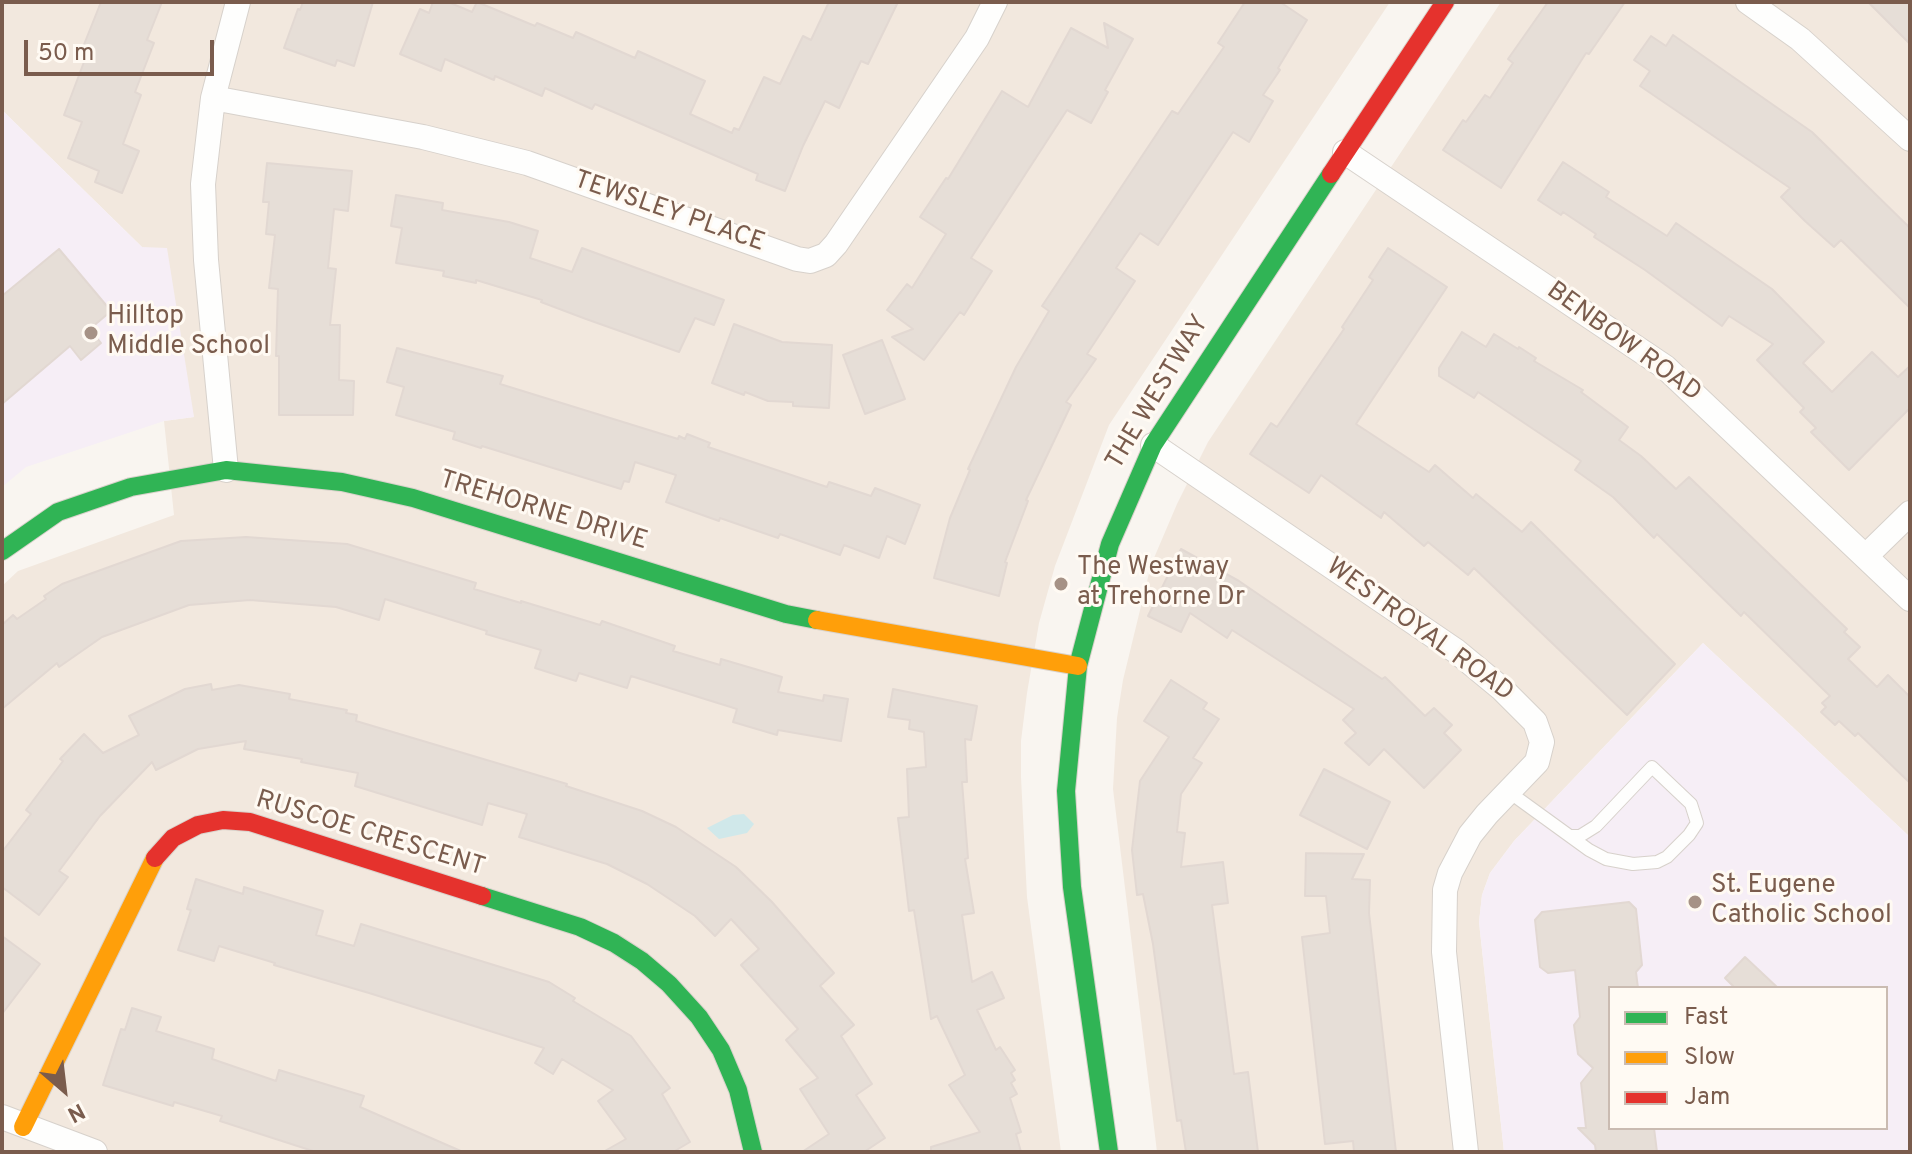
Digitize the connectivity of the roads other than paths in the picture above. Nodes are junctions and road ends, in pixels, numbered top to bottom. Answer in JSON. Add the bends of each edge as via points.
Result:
{"nodes":[{"id":1,"x":238,"y":2,"type":"edge"},
{"id":2,"x":995,"y":2,"type":"edge"},
{"id":3,"x":1445,"y":2,"type":"edge"},
{"id":4,"x":1748,"y":2,"type":"edge"},
{"id":5,"x":213,"y":98,"type":"junction"},
{"id":6,"x":1910,"y":139,"type":"edge"},
{"id":7,"x":1345,"y":152,"type":"junction"},
{"id":8,"x":1153,"y":445,"type":"junction"},
{"id":9,"x":226,"y":470,"type":"junction"},
{"id":10,"x":1910,"y":513,"type":"edge"},
{"id":11,"x":2,"y":551,"type":"edge"},
{"id":12,"x":1866,"y":556,"type":"junction"},
{"id":13,"x":1910,"y":599,"type":"edge"},
{"id":14,"x":1078,"y":666,"type":"junction"},
{"id":15,"x":1509,"y":792,"type":"junction"},
{"id":16,"x":1572,"y":836,"type":"junction"},
{"id":17,"x":13,"y":1122,"type":"edge"},
{"id":18,"x":95,"y":1152,"type":"edge"},
{"id":19,"x":753,"y":1152,"type":"edge"},
{"id":20,"x":1109,"y":1152,"type":"edge"},
{"id":21,"x":1466,"y":1152,"type":"edge"}],
"edges":[{"from":1,"to":5,"type":"street"},
{"from":2,"to":5,"type":"street","name":"TEWSLEY PLACE","via":[[977,38],[836,244],[810,261],[527,163],[423,137]]},
{"from":3,"to":7,"type":"street","name":"THE WESTWAY"},
{"from":4,"to":6,"type":"street","via":[[1800,39]]},
{"from":5,"to":9,"type":"street","via":[[203,184]]},
{"from":7,"to":8,"type":"street","name":"THE WESTWAY"},
{"from":7,"to":12,"type":"street","name":"BENBOW ROAD","via":[[1665,367]]},
{"from":8,"to":14,"type":"street","name":"THE WESTWAY","via":[[1110,544]]},
{"from":8,"to":15,"type":"street","name":"WESTROYAL ROAD","via":[[1456,651],[1527,711],[1540,734],[1541,753]]},
{"from":9,"to":11,"type":"street","name":"TREHORNE DRIVE","via":[[131,487],[58,512]]},
{"from":9,"to":14,"type":"street","name":"TREHORNE DRIVE","via":[[376,489],[766,609]]},
{"from":10,"to":12,"type":"street"},
{"from":12,"to":13,"type":"street","name":"BENBOW ROAD"},
{"from":14,"to":20,"type":"street","name":"THE WESTWAY","via":[[1066,791],[1069,858]]},
{"from":15,"to":16,"type":"lane"},
{"from":15,"to":21,"type":"street","name":"WESTROYAL ROAD","via":[[1470,835],[1445,890],[1444,952]]},
{"from":16,"to":16,"type":"lane","via":[[1606,859],[1647,864],[1674,852],[1697,823],[1691,804],[1652,767],[1596,826]]},
{"from":17,"to":18,"type":"street"},
{"from":17,"to":19,"type":"street","name":"RUSCOE CRESCENT","via":[[152,861],[173,838],[223,820],[250,822],[580,927],[623,949],[669,984],[721,1050],[738,1090]]}]}
